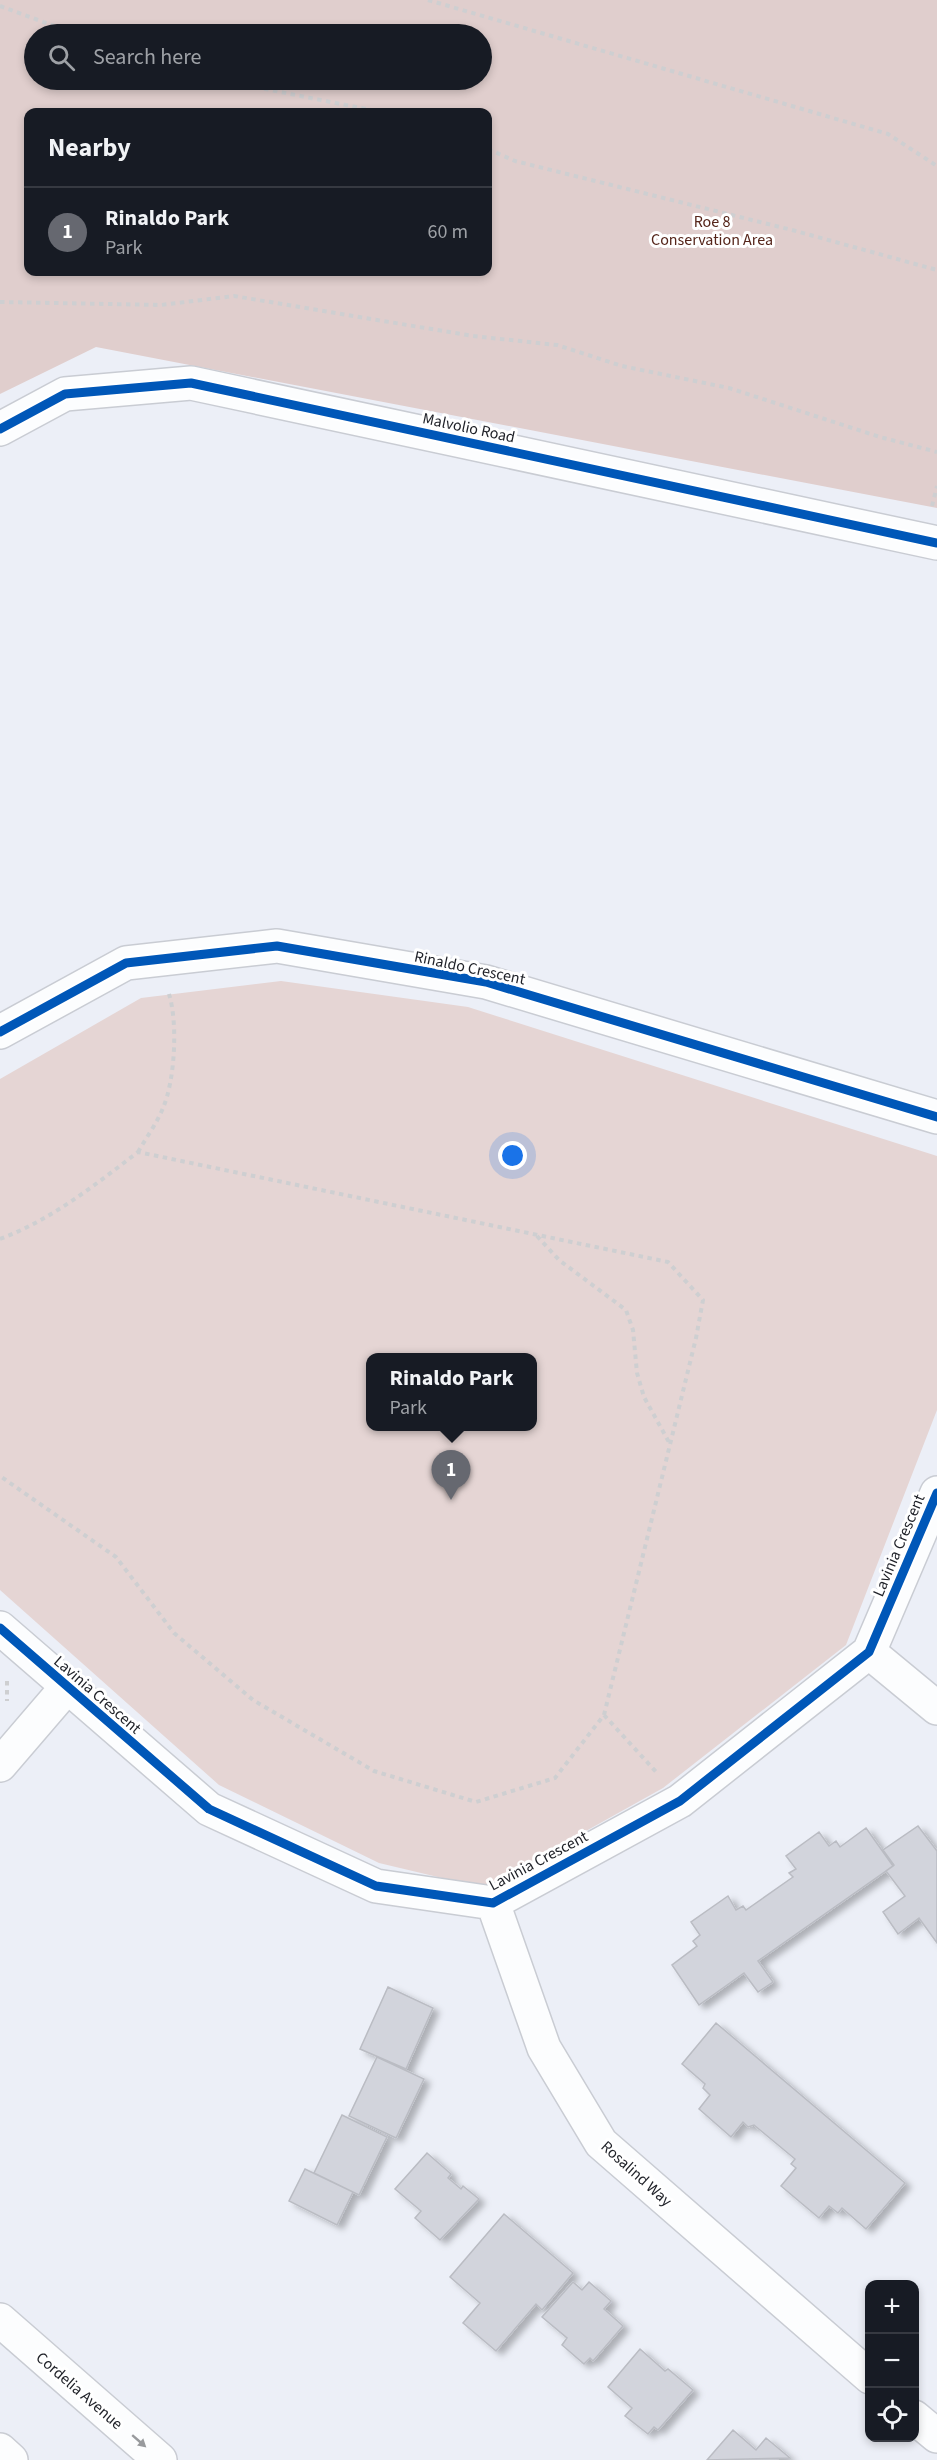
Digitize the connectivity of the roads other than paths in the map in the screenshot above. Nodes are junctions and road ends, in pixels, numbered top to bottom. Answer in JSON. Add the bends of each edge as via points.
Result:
{"nodes":[{"id":1,"x":0,"y":429,"type":"edge"},
{"id":2,"x":937,"y":543,"type":"edge"},
{"id":3,"x":0,"y":1032,"type":"edge"},
{"id":4,"x":937,"y":1117,"type":"edge"},
{"id":5,"x":937,"y":1493,"type":"edge"},
{"id":6,"x":0,"y":1628,"type":"edge"},
{"id":7,"x":869,"y":1652,"type":"junction"},
{"id":8,"x":67,"y":1687,"type":"junction"},
{"id":9,"x":937,"y":1708,"type":"edge"},
{"id":10,"x":0,"y":1765,"type":"edge"},
{"id":11,"x":493,"y":1904,"type":"junction"},
{"id":12,"x":0,"y":2320,"type":"edge"},
{"id":13,"x":865,"y":2374,"type":"edge"},
{"id":14,"x":919,"y":2420,"type":"edge"},
{"id":15,"x":937,"y":2436,"type":"edge"},
{"id":16,"x":0,"y":2450,"type":"edge"},
{"id":17,"x":11,"y":2460,"type":"edge"},
{"id":18,"x":160,"y":2460,"type":"edge"}],
"edges":[{"from":1,"to":2,"type":"street","name":"Malvolio Road","via":[[65,394],[191,383]]},
{"from":3,"to":4,"type":"street","name":"Rinaldo Crescent","via":[[126,963],[277,946],[486,982]]},
{"from":5,"to":7,"type":"street","name":"Lavinia Crescent"},
{"from":6,"to":8,"type":"street","name":"Lavinia Crescent"},
{"from":7,"to":9,"type":"street"},
{"from":7,"to":11,"type":"street","name":"Lavinia Crescent","via":[[680,1801]]},
{"from":8,"to":10,"type":"street"},
{"from":8,"to":11,"type":"street","name":"Lavinia Crescent","via":[[209,1809],[376,1886]]},
{"from":11,"to":13,"type":"street","name":"Rosalind Way","via":[[544,2048],[601,2143]]},
{"from":12,"to":18,"type":"street","name":"Cordelia Avenue","one_way":true},
{"from":14,"to":15,"type":"street"},
{"from":16,"to":17,"type":"street"}]}
